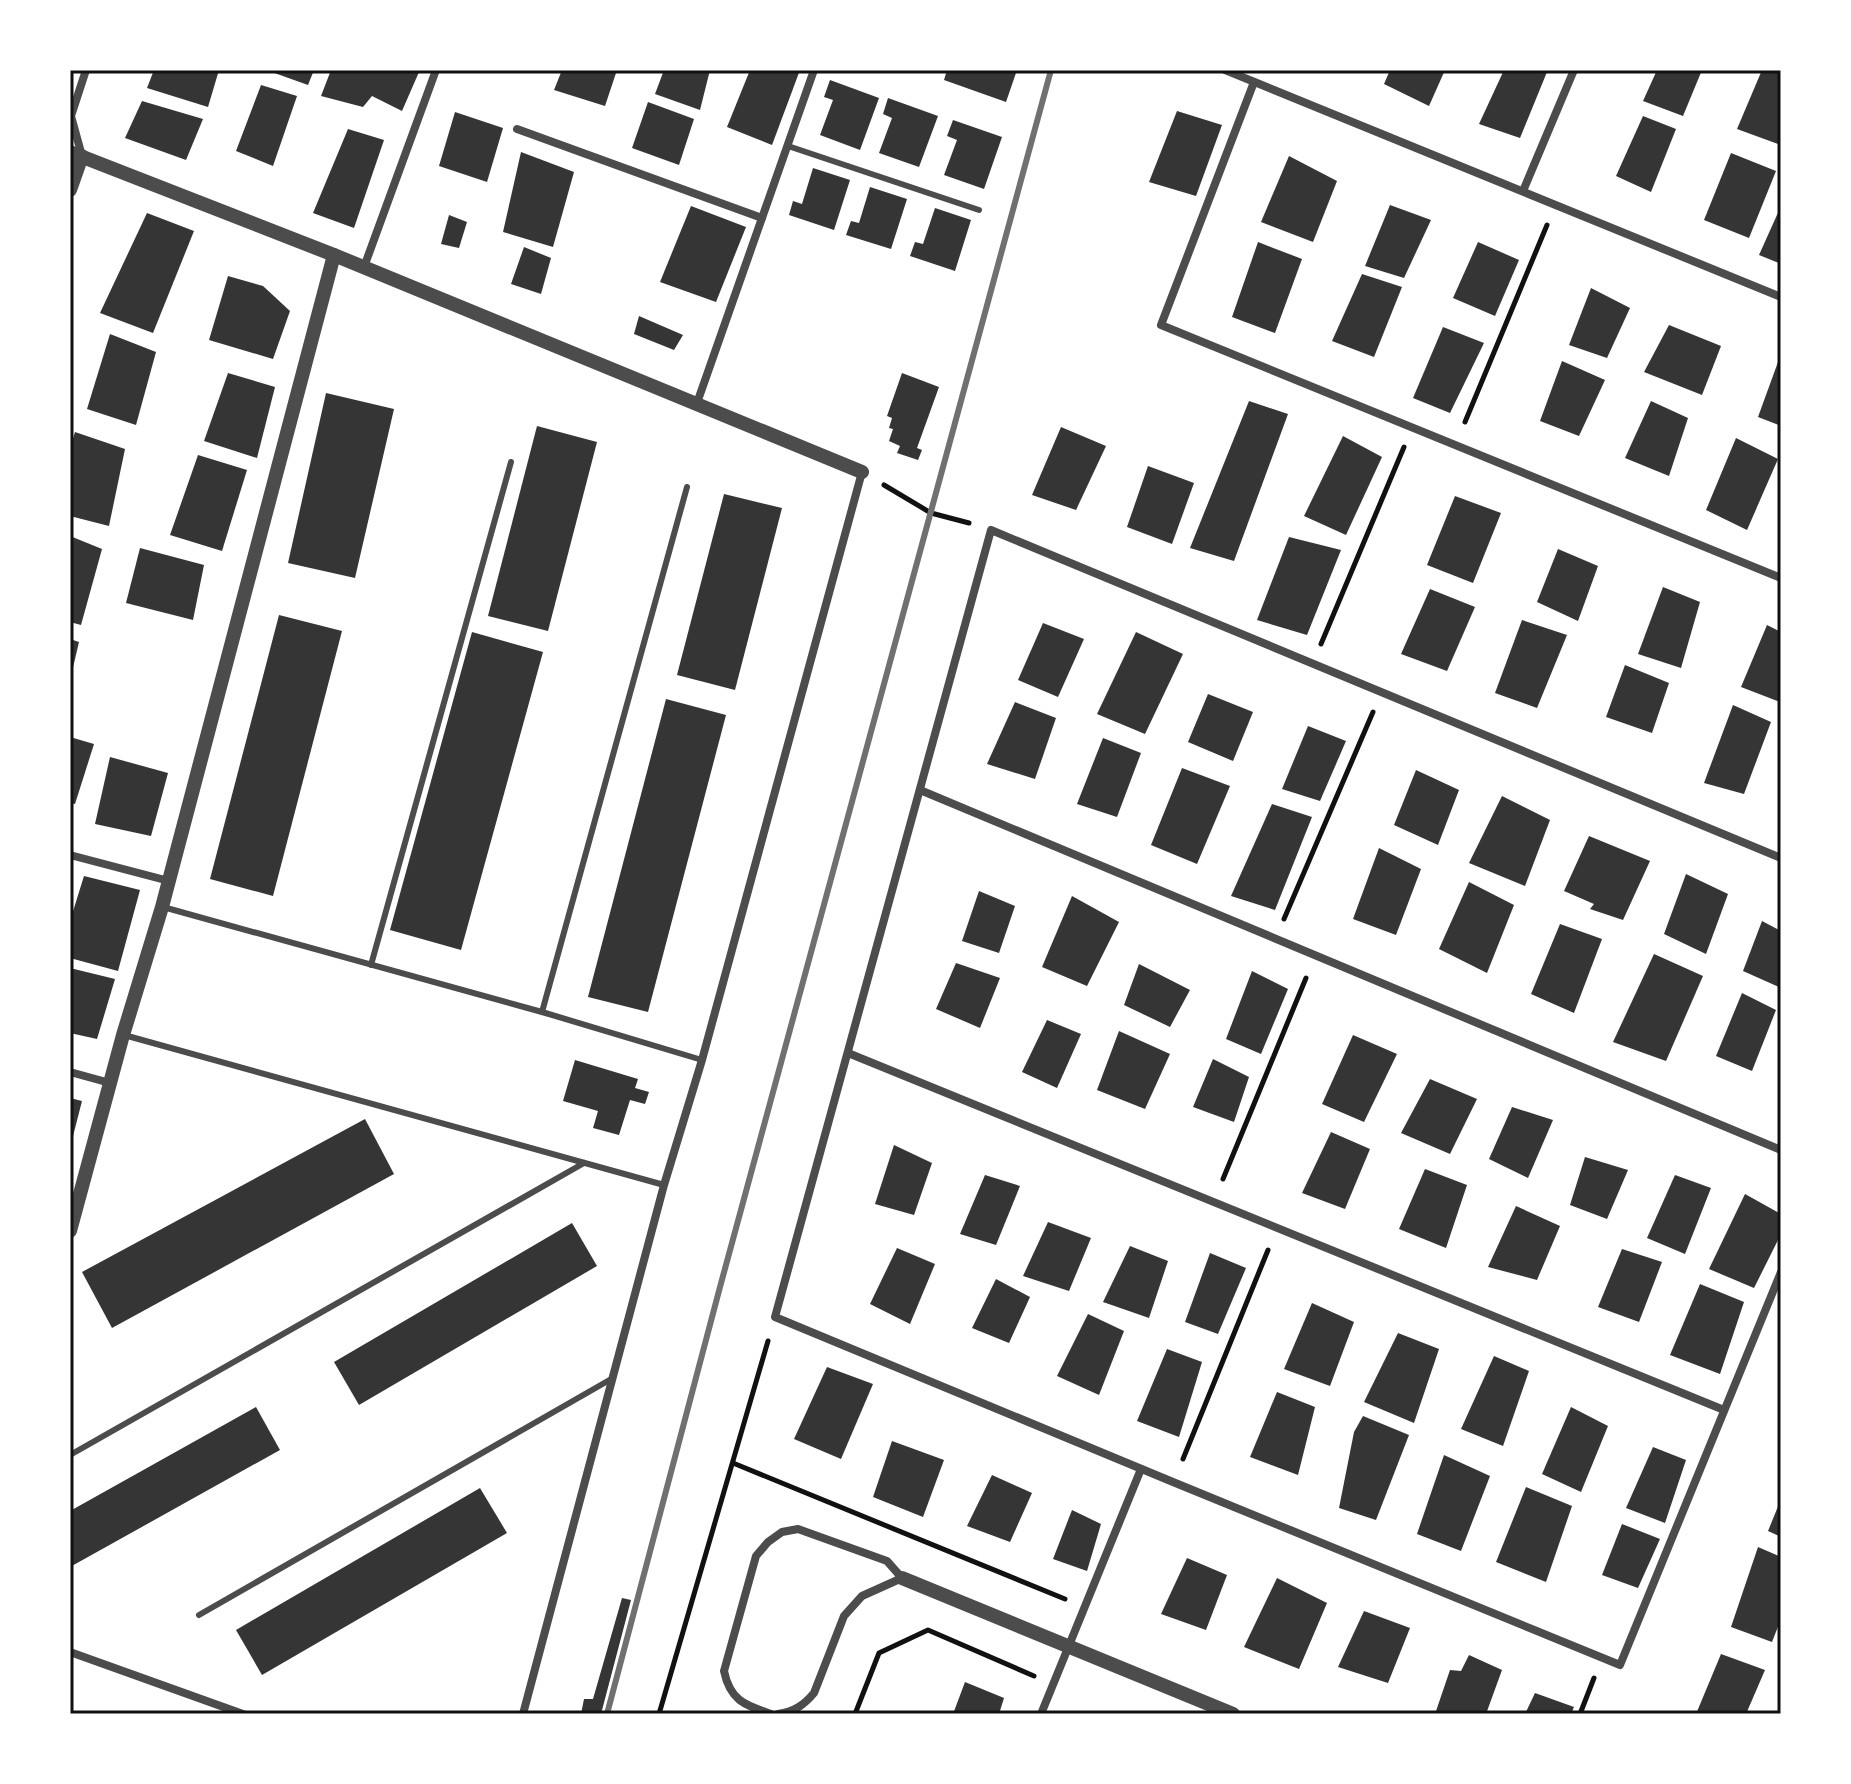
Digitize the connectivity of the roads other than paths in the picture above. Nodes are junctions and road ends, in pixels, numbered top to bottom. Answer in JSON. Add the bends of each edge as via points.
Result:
{"nodes":[{"id":1,"x":86,"y":70,"type":"edge"},
{"id":2,"x":436,"y":70,"type":"edge"},
{"id":3,"x":814,"y":70,"type":"edge"},
{"id":4,"x":1225,"y":70,"type":"edge"},
{"id":5,"x":1574,"y":70,"type":"edge"},
{"id":6,"x":1254,"y":82,"type":"junction"},
{"id":7,"x":517,"y":129,"type":"dead end"},
{"id":8,"x":788,"y":146,"type":"junction"},
{"id":9,"x":76,"y":154,"type":"edge"},
{"id":10,"x":70,"y":190,"type":"edge"},
{"id":11,"x":1523,"y":191,"type":"junction"},
{"id":12,"x":979,"y":210,"type":"dead end"},
{"id":13,"x":762,"y":218,"type":"junction"},
{"id":14,"x":334,"y":255,"type":"junction"},
{"id":15,"x":364,"y":267,"type":"junction"},
{"id":16,"x":1781,"y":297,"type":"edge"},
{"id":17,"x":697,"y":403,"type":"junction"},
{"id":18,"x":511,"y":462,"type":"dead end"},
{"id":19,"x":862,"y":472,"type":"joint"},
{"id":20,"x":687,"y":487,"type":"dead end"},
{"id":21,"x":1781,"y":578,"type":"edge"},
{"id":22,"x":920,"y":790,"type":"junction"},
{"id":23,"x":70,"y":855,"type":"edge"},
{"id":24,"x":1781,"y":858,"type":"edge"},
{"id":25,"x":169,"y":881,"type":"junction"},
{"id":26,"x":162,"y":907,"type":"junction"},
{"id":27,"x":371,"y":965,"type":"junction"},
{"id":28,"x":542,"y":1012,"type":"junction"},
{"id":29,"x":123,"y":1035,"type":"junction"},
{"id":30,"x":848,"y":1053,"type":"junction"},
{"id":31,"x":702,"y":1060,"type":"junction"},
{"id":32,"x":70,"y":1072,"type":"edge"},
{"id":33,"x":110,"y":1083,"type":"junction"},
{"id":34,"x":1781,"y":1150,"type":"edge"},
{"id":35,"x":584,"y":1163,"type":"junction"},
{"id":36,"x":664,"y":1185,"type":"junction"},
{"id":37,"x":70,"y":1231,"type":"edge"},
{"id":38,"x":1781,"y":1272,"type":"edge"},
{"id":39,"x":613,"y":1378,"type":"junction"},
{"id":40,"x":1724,"y":1410,"type":"junction"},
{"id":41,"x":70,"y":1455,"type":"edge"},
{"id":42,"x":1141,"y":1469,"type":"junction"},
{"id":43,"x":902,"y":1578,"type":"junction"},
{"id":44,"x":199,"y":1615,"type":"dead end"},
{"id":45,"x":1069,"y":1647,"type":"junction"},
{"id":46,"x":70,"y":1652,"type":"edge"},
{"id":47,"x":243,"y":1714,"type":"edge"},
{"id":48,"x":523,"y":1714,"type":"edge"},
{"id":49,"x":771,"y":1714,"type":"edge"},
{"id":50,"x":778,"y":1714,"type":"edge"},
{"id":51,"x":1041,"y":1714,"type":"edge"},
{"id":52,"x":1233,"y":1714,"type":"edge"}],
"edges":[{"from":1,"to":9,"type":"street","via":[[71,116]]},
{"from":2,"to":15,"type":"street"},
{"from":3,"to":8,"type":"street"},
{"from":4,"to":6,"type":"street"},
{"from":5,"to":11,"type":"street"},
{"from":6,"to":11,"type":"street"},
{"from":6,"to":21,"type":"street","via":[[1161,325]]},
{"from":7,"to":13,"type":"street"},
{"from":8,"to":12,"type":"lane"},
{"from":8,"to":13,"type":"street"},
{"from":9,"to":10,"type":"street"},
{"from":9,"to":14,"type":"street"},
{"from":11,"to":16,"type":"street"},
{"from":13,"to":17,"type":"street"},
{"from":14,"to":15,"type":"street"},
{"from":14,"to":25,"type":"street"},
{"from":15,"to":17,"type":"street"},
{"from":17,"to":19,"type":"street"},
{"from":18,"to":27,"type":"lane"},
{"from":19,"to":31,"type":"street"},
{"from":20,"to":28,"type":"lane"},
{"from":22,"to":24,"type":"street","via":[[991,530]]},
{"from":22,"to":30,"type":"street"},
{"from":22,"to":34,"type":"street"},
{"from":23,"to":25,"type":"street"},
{"from":25,"to":26,"type":"street"},
{"from":26,"to":27,"type":"lane"},
{"from":26,"to":29,"type":"street"},
{"from":27,"to":28,"type":"lane"},
{"from":28,"to":31,"type":"lane"},
{"from":29,"to":33,"type":"street"},
{"from":29,"to":35,"type":"lane"},
{"from":30,"to":40,"type":"street"},
{"from":30,"to":42,"type":"street","via":[[775,1317]]},
{"from":31,"to":36,"type":"street"},
{"from":32,"to":33,"type":"street"},
{"from":33,"to":37,"type":"street"},
{"from":35,"to":36,"type":"lane"},
{"from":35,"to":41,"type":"lane"},
{"from":36,"to":39,"type":"street"},
{"from":38,"to":40,"type":"street"},
{"from":39,"to":44,"type":"lane"},
{"from":39,"to":48,"type":"street"},
{"from":40,"to":42,"type":"street","via":[[1620,1665]]},
{"from":42,"to":45,"type":"street"},
{"from":43,"to":45,"type":"street"},
{"from":43,"to":49,"type":"street","via":[[887,1561],[798,1529],[768,1542],[756,1556],[724,1671],[735,1696],[746,1706]]},
{"from":43,"to":50,"type":"street","via":[[862,1596],[844,1616],[814,1693],[790,1712]]},
{"from":45,"to":51,"type":"street"},
{"from":45,"to":52,"type":"street"},
{"from":46,"to":47,"type":"street"}]}
